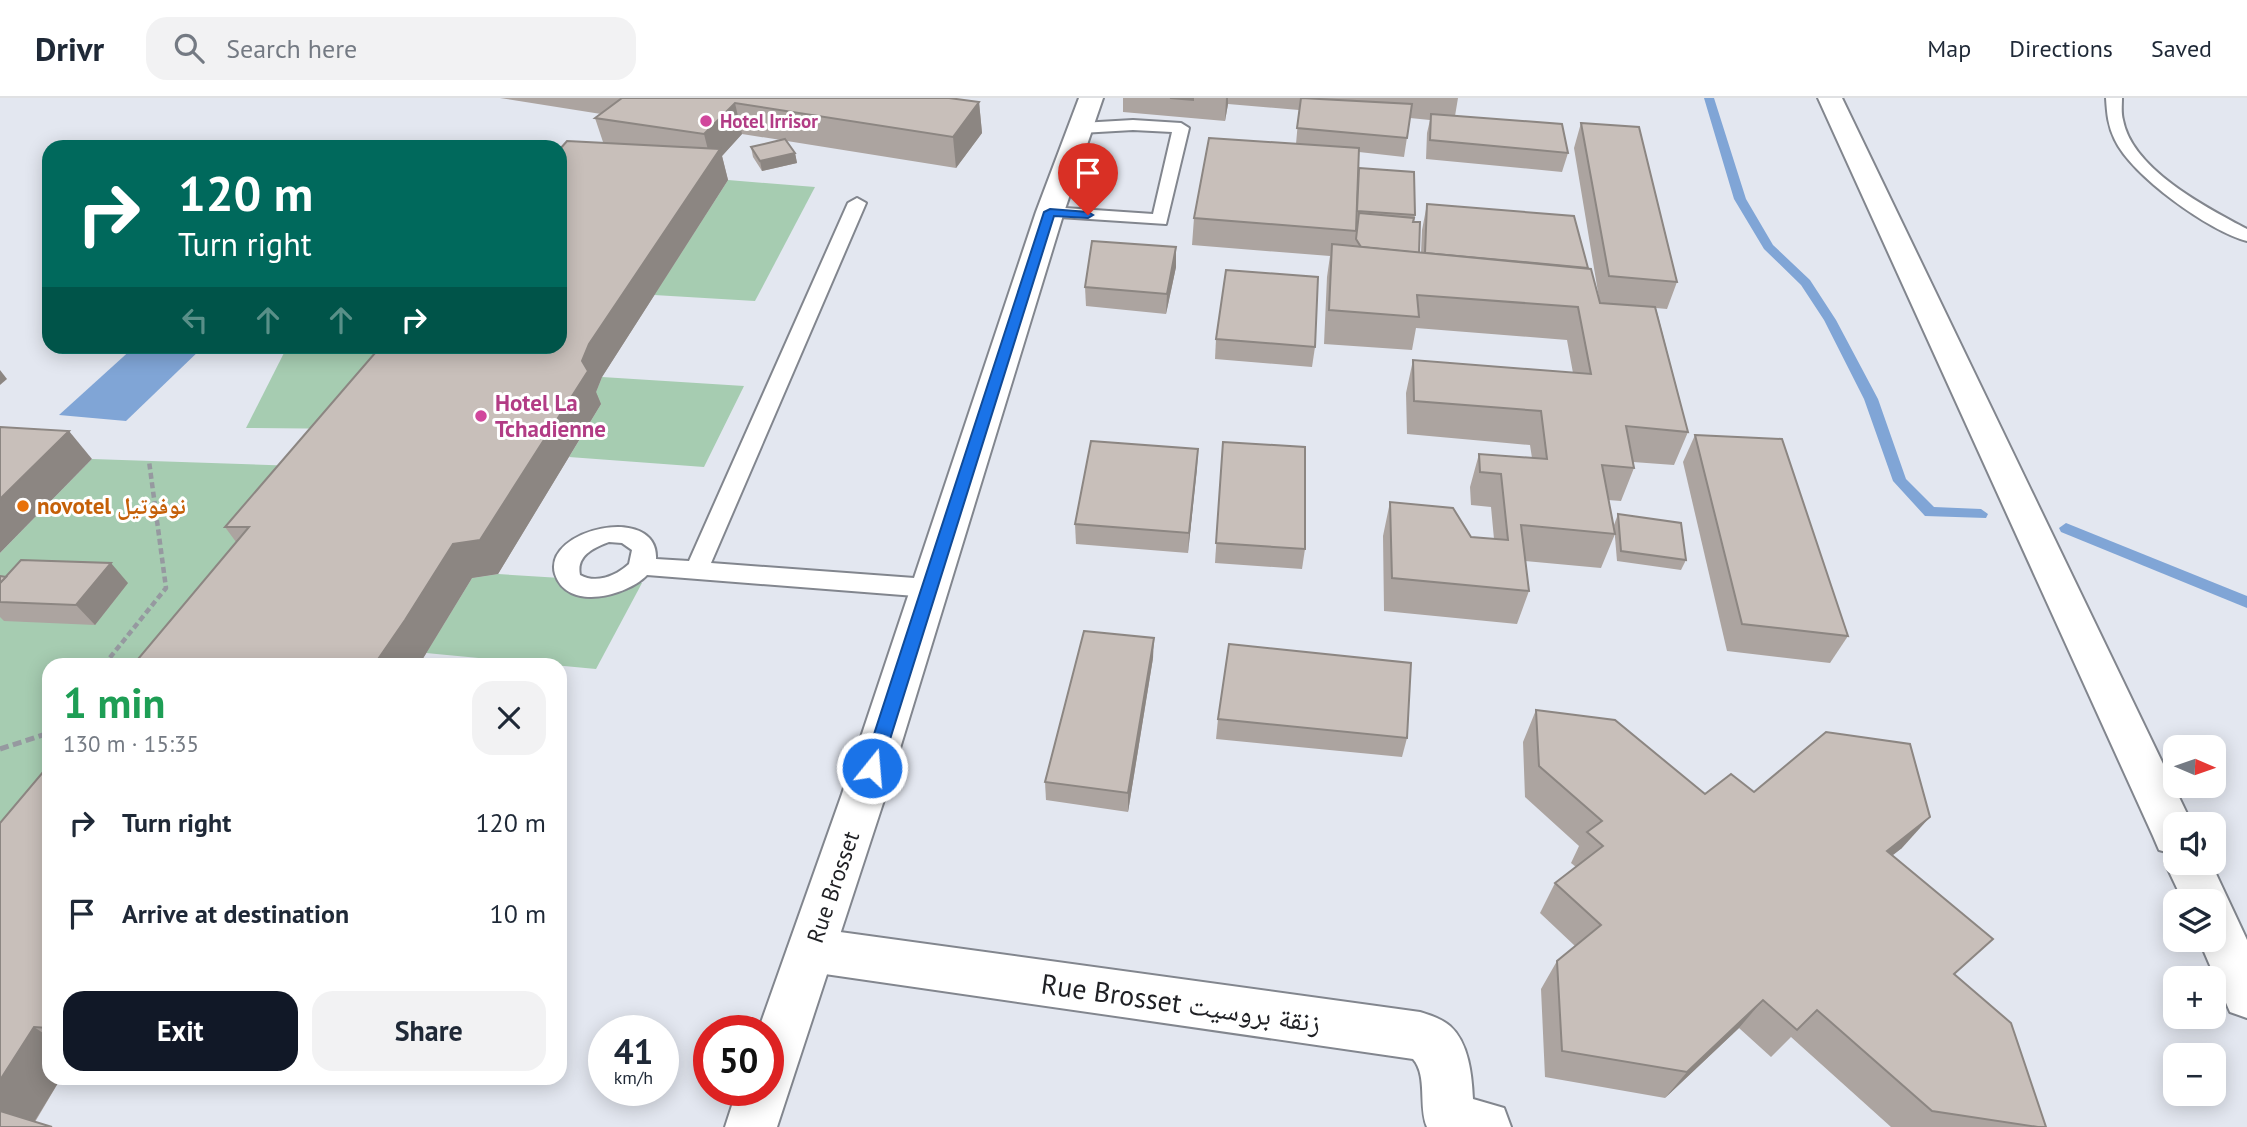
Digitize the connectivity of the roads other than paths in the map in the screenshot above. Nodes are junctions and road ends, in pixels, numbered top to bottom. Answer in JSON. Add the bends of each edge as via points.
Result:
{"nodes":[{"id":1,"x":1830,"y":98,"type":"edge"},
{"id":2,"x":2114,"y":98,"type":"edge"},
{"id":3,"x":1086,"y":113,"type":"edge"},
{"id":4,"x":857,"y":203,"type":"dead end"},
{"id":5,"x":1050,"y":212,"type":"junction"},
{"id":6,"x":2247,"y":236,"type":"edge"},
{"id":7,"x":640,"y":566,"type":"dead end"},
{"id":8,"x":696,"y":571,"type":"junction"},
{"id":9,"x":928,"y":589,"type":"junction"},
{"id":10,"x":2164,"y":812,"type":"edge"},
{"id":11,"x":2226,"y":947,"type":"edge"},
{"id":12,"x":811,"y":950,"type":"junction"},
{"id":13,"x":2247,"y":995,"type":"edge"},
{"id":14,"x":784,"y":1029,"type":"edge"},
{"id":15,"x":758,"y":1106,"type":"edge"},
{"id":16,"x":751,"y":1127,"type":"edge"},
{"id":17,"x":1485,"y":1127,"type":"edge"}],
"edges":[{"from":1,"to":10,"type":"street"},
{"from":2,"to":6,"type":"lane","via":[[2116,126],[2135,157],[2173,191]]},
{"from":3,"to":5,"type":"street","name":"Rue Brosset"},
{"from":3,"to":5,"type":"lane","via":[[1133,125],[1181,128],[1160,220]]},
{"from":4,"to":8,"type":"lane"},
{"from":5,"to":9,"type":"street","name":"Rue Brosset"},
{"from":7,"to":8,"type":"lane"},
{"from":8,"to":9,"type":"lane"},
{"from":9,"to":12,"type":"street","name":"Rue Brosset"},
{"from":11,"to":13,"type":"street"},
{"from":12,"to":14,"type":"street","name":"Rue Brosset"},
{"from":12,"to":17,"type":"street","name":"Rue Brosset زنقة بروسيت","via":[[1420,1036],[1441,1051],[1449,1117]]},
{"from":15,"to":16,"type":"street"}]}
